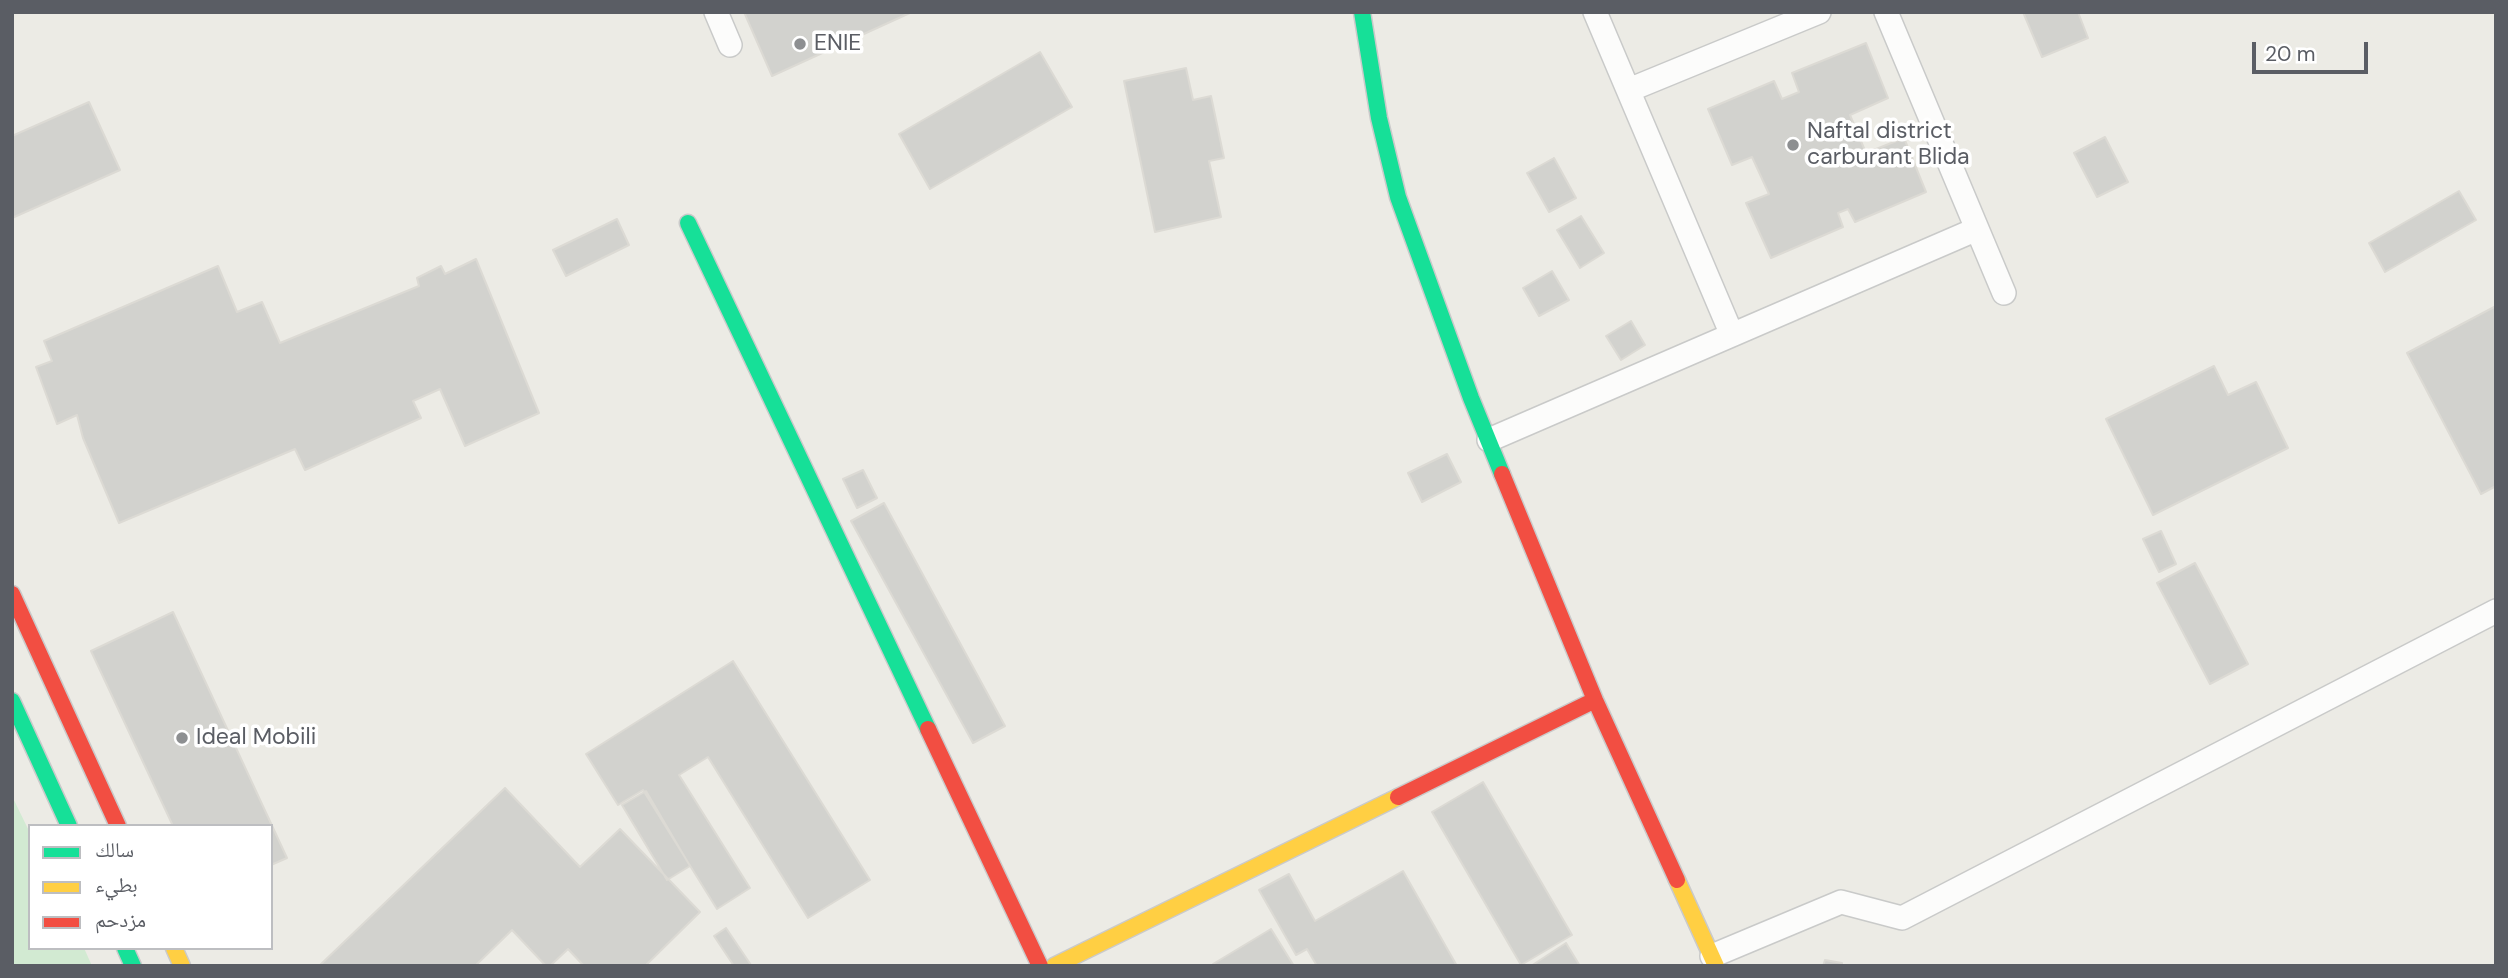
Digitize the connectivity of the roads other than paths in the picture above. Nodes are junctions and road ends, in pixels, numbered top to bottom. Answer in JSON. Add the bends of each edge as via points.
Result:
{"nodes":[{"id":1,"x":716,"y":12,"type":"edge"},
{"id":2,"x":1362,"y":12,"type":"edge"},
{"id":3,"x":1595,"y":12,"type":"edge"},
{"id":4,"x":1819,"y":12,"type":"edge"},
{"id":5,"x":1886,"y":12,"type":"edge"},
{"id":6,"x":730,"y":46,"type":"dead end"},
{"id":7,"x":1629,"y":90,"type":"junction"},
{"id":8,"x":688,"y":223,"type":"dead end"},
{"id":9,"x":1977,"y":229,"type":"junction"},
{"id":10,"x":2004,"y":293,"type":"dead end"},
{"id":11,"x":1732,"y":335,"type":"junction"},
{"id":12,"x":1489,"y":440,"type":"junction"},
{"id":13,"x":12,"y":594,"type":"edge"},
{"id":14,"x":2496,"y":611,"type":"edge"},
{"id":15,"x":1595,"y":700,"type":"junction"},
{"id":16,"x":12,"y":701,"type":"edge"},
{"id":17,"x":68,"y":824,"type":"edge"},
{"id":18,"x":117,"y":824,"type":"edge"},
{"id":19,"x":126,"y":950,"type":"edge"},
{"id":20,"x":175,"y":950,"type":"edge"},
{"id":21,"x":1714,"y":961,"type":"edge"},
{"id":22,"x":133,"y":966,"type":"edge"},
{"id":23,"x":182,"y":966,"type":"edge"},
{"id":24,"x":1040,"y":966,"type":"edge"},
{"id":25,"x":1054,"y":966,"type":"edge"}],
"edges":[{"from":1,"to":6,"type":"lane"},
{"from":2,"to":12,"type":"main road","via":[[1379,118],[1398,197]]},
{"from":3,"to":7,"type":"lane"},
{"from":4,"to":7,"type":"lane"},
{"from":5,"to":9,"type":"lane"},
{"from":7,"to":11,"type":"lane"},
{"from":8,"to":24,"type":"main road"},
{"from":9,"to":10,"type":"lane"},
{"from":9,"to":11,"type":"lane"},
{"from":11,"to":12,"type":"lane"},
{"from":12,"to":15,"type":"main road"},
{"from":13,"to":18,"type":"main road"},
{"from":14,"to":21,"type":"lane","via":[[1902,918],[1841,902]]},
{"from":15,"to":21,"type":"main road"},
{"from":15,"to":25,"type":"main road"},
{"from":16,"to":17,"type":"main road"},
{"from":19,"to":22,"type":"main road"},
{"from":20,"to":23,"type":"main road"}]}
